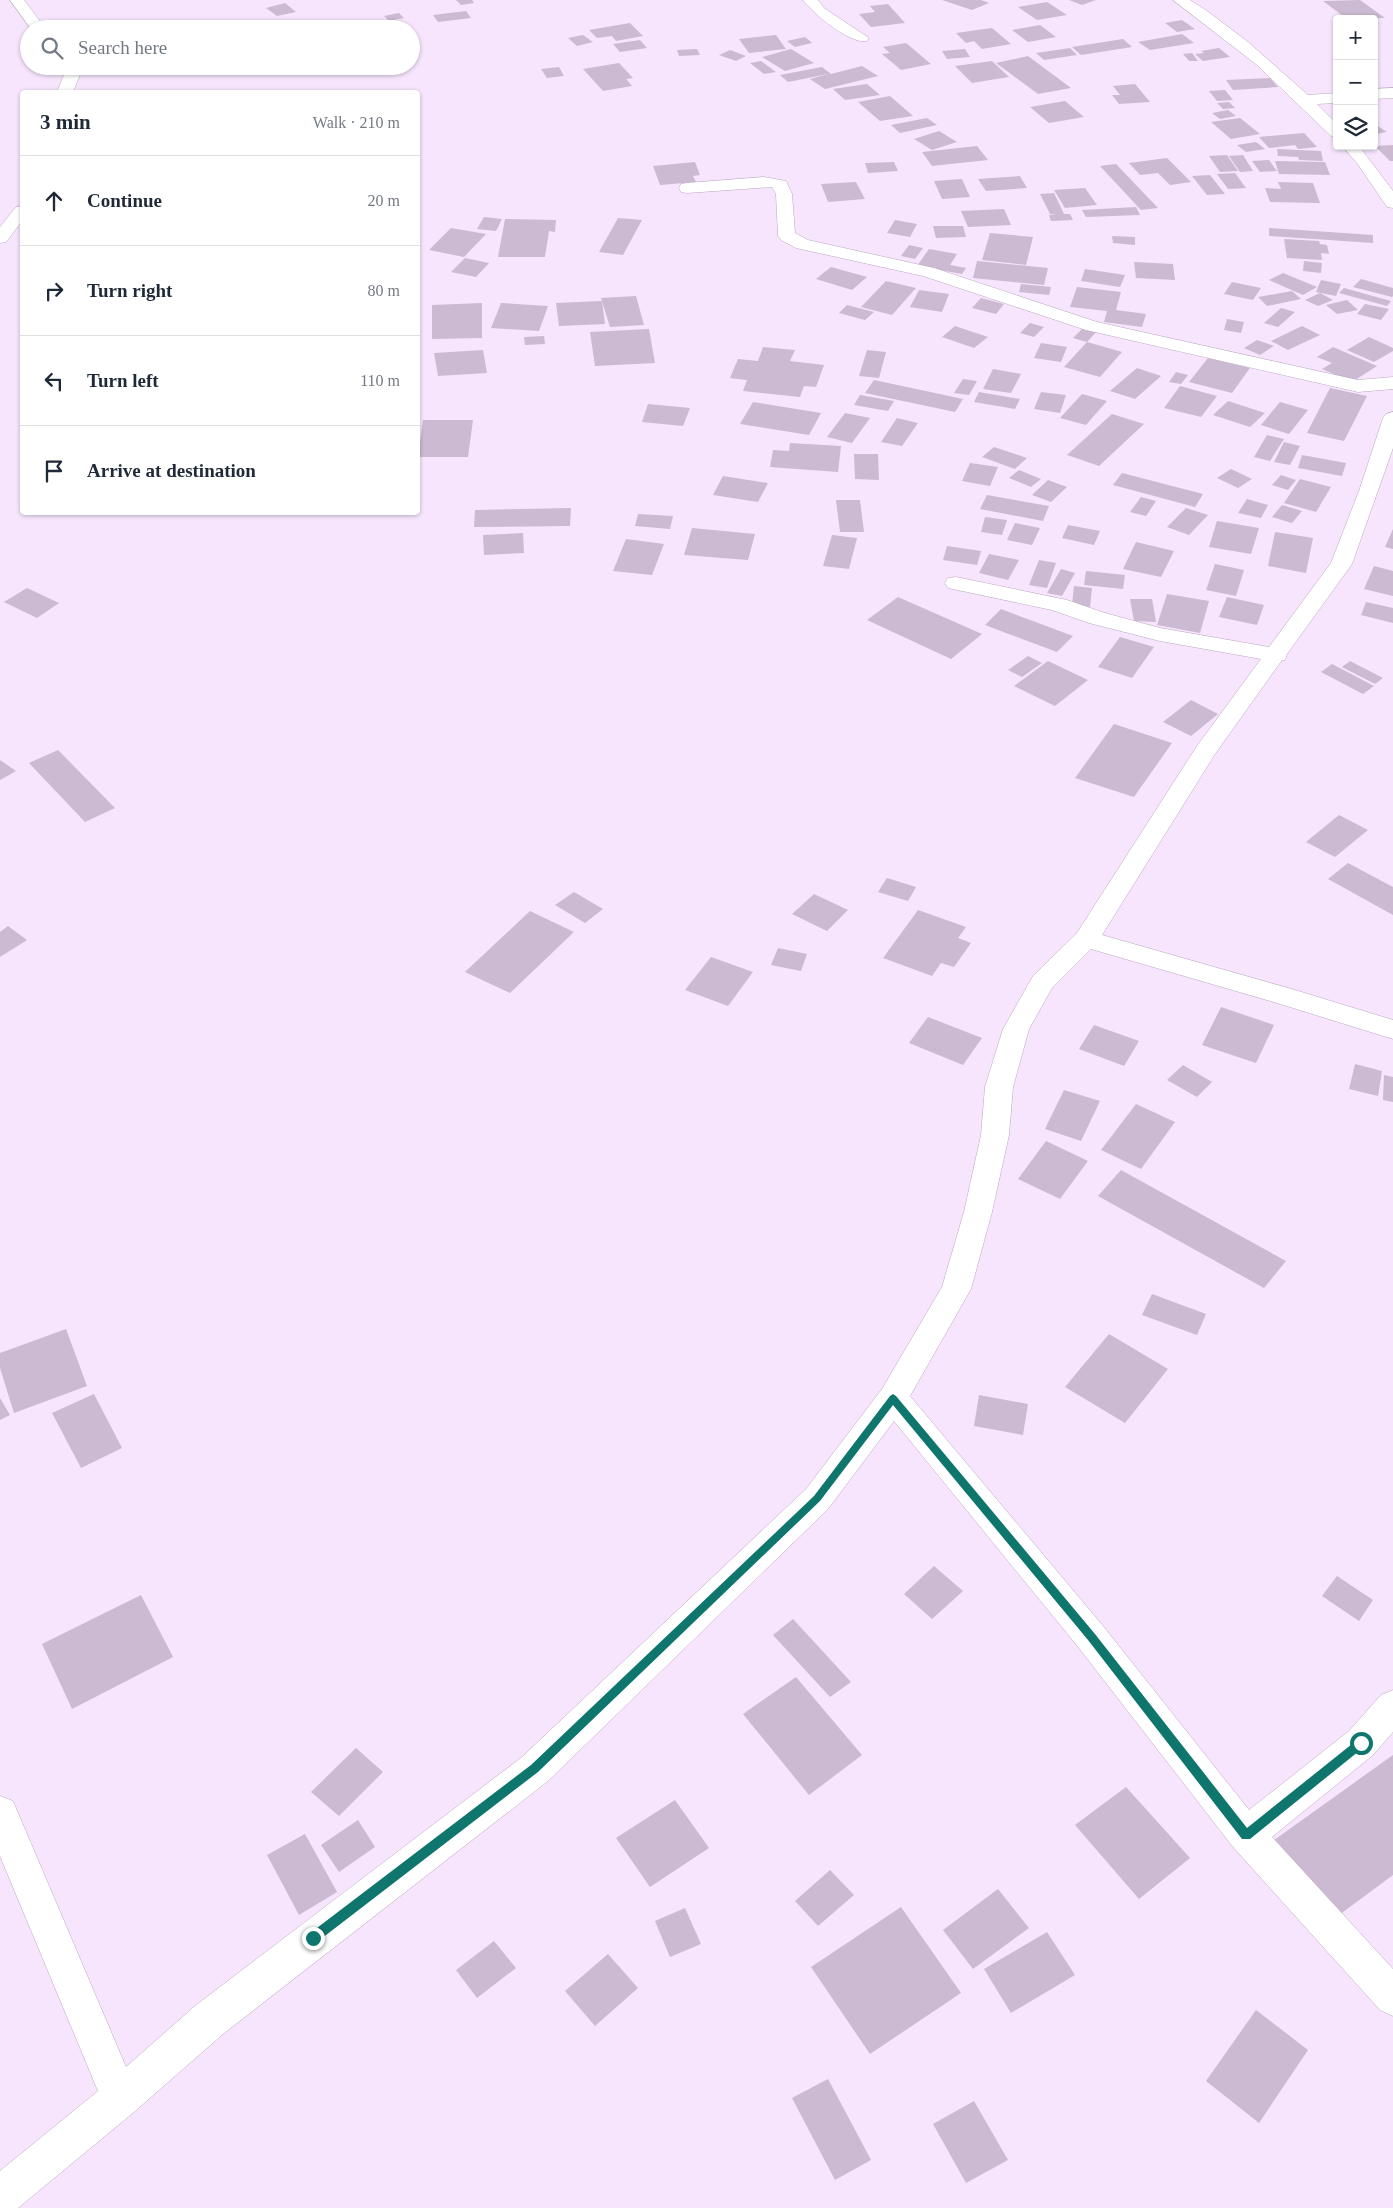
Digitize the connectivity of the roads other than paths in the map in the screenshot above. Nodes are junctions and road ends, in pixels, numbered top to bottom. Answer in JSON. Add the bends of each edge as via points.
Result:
{"nodes":[{"id":1,"x":16,"y":0,"type":"edge"},
{"id":2,"x":810,"y":0,"type":"edge"},
{"id":3,"x":1180,"y":0,"type":"edge"},
{"id":4,"x":32,"y":20,"type":"edge"},
{"id":5,"x":862,"y":38,"type":"dead end"},
{"id":6,"x":72,"y":75,"type":"edge"},
{"id":7,"x":66,"y":90,"type":"edge"},
{"id":8,"x":1393,"y":93,"type":"edge"},
{"id":9,"x":1378,"y":94,"type":"edge"},
{"id":10,"x":1333,"y":98,"type":"edge"},
{"id":11,"x":1305,"y":100,"type":"junction"},
{"id":12,"x":1333,"y":129,"type":"edge"},
{"id":13,"x":1354,"y":150,"type":"edge"},
{"id":14,"x":687,"y":188,"type":"dead end"},
{"id":15,"x":1393,"y":203,"type":"edge"},
{"id":16,"x":20,"y":213,"type":"edge"},
{"id":17,"x":0,"y":238,"type":"edge"},
{"id":18,"x":1393,"y":383,"type":"edge"},
{"id":19,"x":1393,"y":418,"type":"edge"},
{"id":20,"x":956,"y":583,"type":"dead end"},
{"id":21,"x":1277,"y":655,"type":"junction"},
{"id":22,"x":1086,"y":939,"type":"junction"},
{"id":23,"x":1393,"y":1030,"type":"edge"},
{"id":24,"x":893,"y":1398,"type":"junction"},
{"id":25,"x":1393,"y":1706,"type":"edge"},
{"id":26,"x":0,"y":1812,"type":"edge"},
{"id":27,"x":1246,"y":1835,"type":"junction"},
{"id":28,"x":1393,"y":1997,"type":"edge"},
{"id":29,"x":120,"y":2098,"type":"junction"},
{"id":30,"x":0,"y":2197,"type":"edge"}],
"edges":[{"from":1,"to":4,"type":"street"},
{"from":2,"to":5,"type":"street","via":[[820,11]]},
{"from":3,"to":11,"type":"street","via":[[1254,54]]},
{"from":6,"to":7,"type":"street"},
{"from":8,"to":9,"type":"street"},
{"from":10,"to":11,"type":"street"},
{"from":11,"to":12,"type":"street"},
{"from":13,"to":15,"type":"street"},
{"from":14,"to":18,"type":"street","via":[[776,183],[784,192],[787,236],[802,244],[928,272],[1092,326],[1358,386]]},
{"from":16,"to":17,"type":"street"},
{"from":19,"to":21,"type":"street","via":[[1341,564]]},
{"from":20,"to":21,"type":"street","via":[[1059,605],[1160,634]]},
{"from":21,"to":22,"type":"street","via":[[1205,751]]},
{"from":22,"to":23,"type":"street"},
{"from":22,"to":24,"type":"street","via":[[1042,982],[1016,1029],[999,1087],[995,1135],[978,1212],[956,1289]]},
{"from":24,"to":27,"type":"street","via":[[1091,1637]]},
{"from":24,"to":29,"type":"street","via":[[817,1499],[534,1769],[216,2014]]},
{"from":25,"to":27,"type":"street","via":[[1361,1743]]},
{"from":26,"to":29,"type":"street"},
{"from":27,"to":28,"type":"street"},
{"from":29,"to":30,"type":"street"}]}
